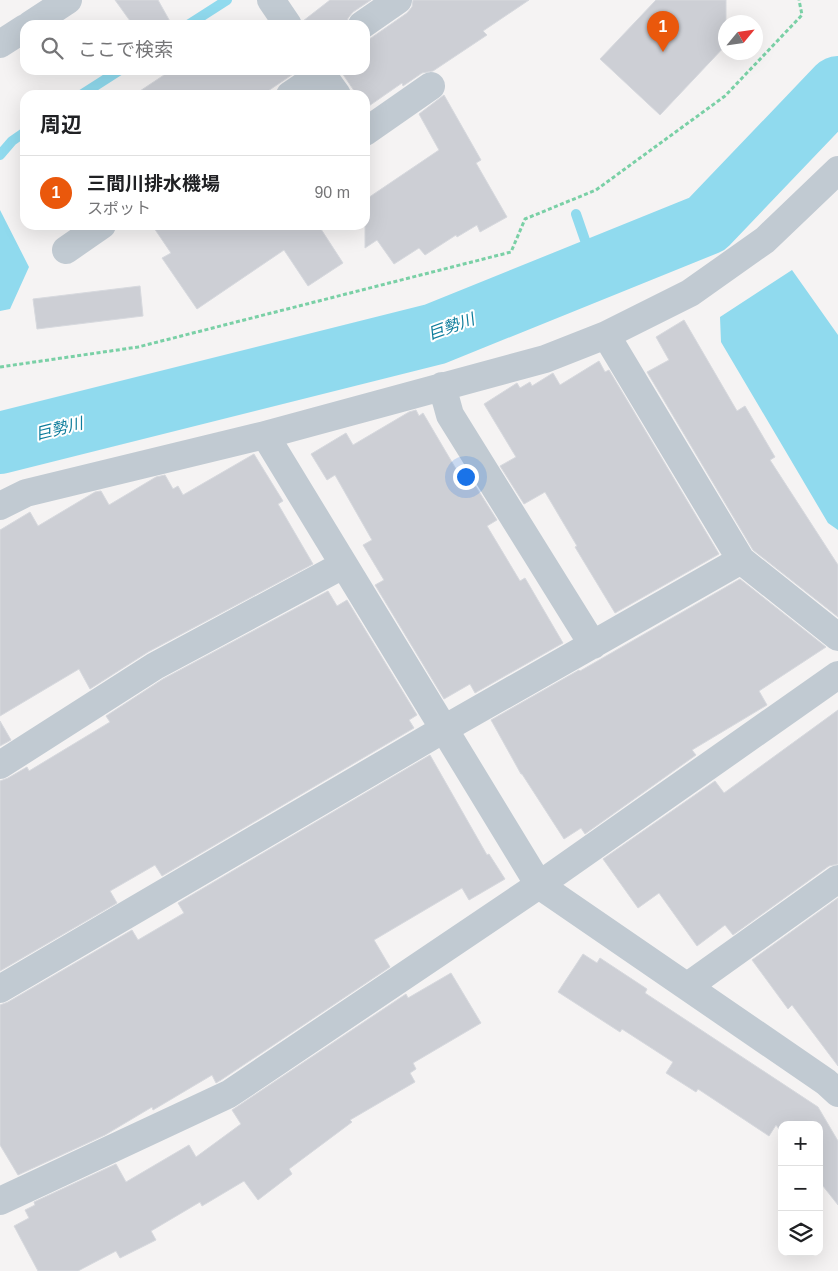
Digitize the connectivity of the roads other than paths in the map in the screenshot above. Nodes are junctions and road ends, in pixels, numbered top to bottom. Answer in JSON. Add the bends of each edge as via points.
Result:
{"nodes":[{"id":1,"x":68,"y":0,"type":"edge"},
{"id":2,"x":270,"y":0,"type":"edge"},
{"id":3,"x":398,"y":0,"type":"edge"},
{"id":4,"x":38,"y":20,"type":"edge"},
{"id":5,"x":284,"y":20,"type":"edge"},
{"id":6,"x":369,"y":20,"type":"edge"},
{"id":7,"x":20,"y":31,"type":"edge"},
{"id":8,"x":0,"y":44,"type":"edge"},
{"id":9,"x":326,"y":80,"type":"edge"},
{"id":10,"x":431,"y":86,"type":"dead end"},
{"id":11,"x":302,"y":90,"type":"edge"},
{"id":12,"x":370,"y":129,"type":"edge"},
{"id":13,"x":838,"y":170,"type":"edge"},
{"id":14,"x":95,"y":230,"type":"edge"},
{"id":15,"x":66,"y":250,"type":"dead end"},
{"id":16,"x":606,"y":335,"type":"junction"},
{"id":17,"x":442,"y":386,"type":"junction"},
{"id":18,"x":265,"y":435,"type":"junction"},
{"id":19,"x":0,"y":506,"type":"edge"},
{"id":20,"x":741,"y":560,"type":"junction"},
{"id":21,"x":343,"y":565,"type":"junction"},
{"id":22,"x":838,"y":637,"type":"edge"},
{"id":23,"x":593,"y":644,"type":"junction"},
{"id":24,"x":838,"y":674,"type":"edge"},
{"id":25,"x":444,"y":729,"type":"junction"},
{"id":26,"x":0,"y":765,"type":"edge"},
{"id":27,"x":838,"y":879,"type":"edge"},
{"id":28,"x":540,"y":885,"type":"junction"},
{"id":29,"x":688,"y":986,"type":"junction"},
{"id":30,"x":0,"y":989,"type":"edge"},
{"id":31,"x":834,"y":1083,"type":"edge"},
{"id":32,"x":0,"y":1201,"type":"edge"}],
"edges":[{"from":1,"to":4,"type":"street"},
{"from":2,"to":5,"type":"street"},
{"from":3,"to":6,"type":"street"},
{"from":7,"to":8,"type":"street"},
{"from":9,"to":11,"type":"street"},
{"from":10,"to":12,"type":"street"},
{"from":13,"to":16,"type":"street","via":[[765,240],[690,292]]},
{"from":14,"to":15,"type":"street"},
{"from":16,"to":17,"type":"street","via":[[545,359]]},
{"from":16,"to":20,"type":"street"},
{"from":17,"to":18,"type":"street"},
{"from":17,"to":23,"type":"street","via":[[450,415]]},
{"from":18,"to":19,"type":"street","via":[[26,493]]},
{"from":18,"to":21,"type":"street"},
{"from":20,"to":22,"type":"street"},
{"from":20,"to":23,"type":"street"},
{"from":21,"to":25,"type":"street"},
{"from":21,"to":26,"type":"street","via":[[155,666]]},
{"from":23,"to":25,"type":"street"},
{"from":24,"to":28,"type":"street"},
{"from":25,"to":28,"type":"street"},
{"from":25,"to":30,"type":"street"},
{"from":27,"to":29,"type":"street"},
{"from":28,"to":29,"type":"street"},
{"from":28,"to":32,"type":"street","via":[[229,1094]]},
{"from":29,"to":31,"type":"street"}]}
